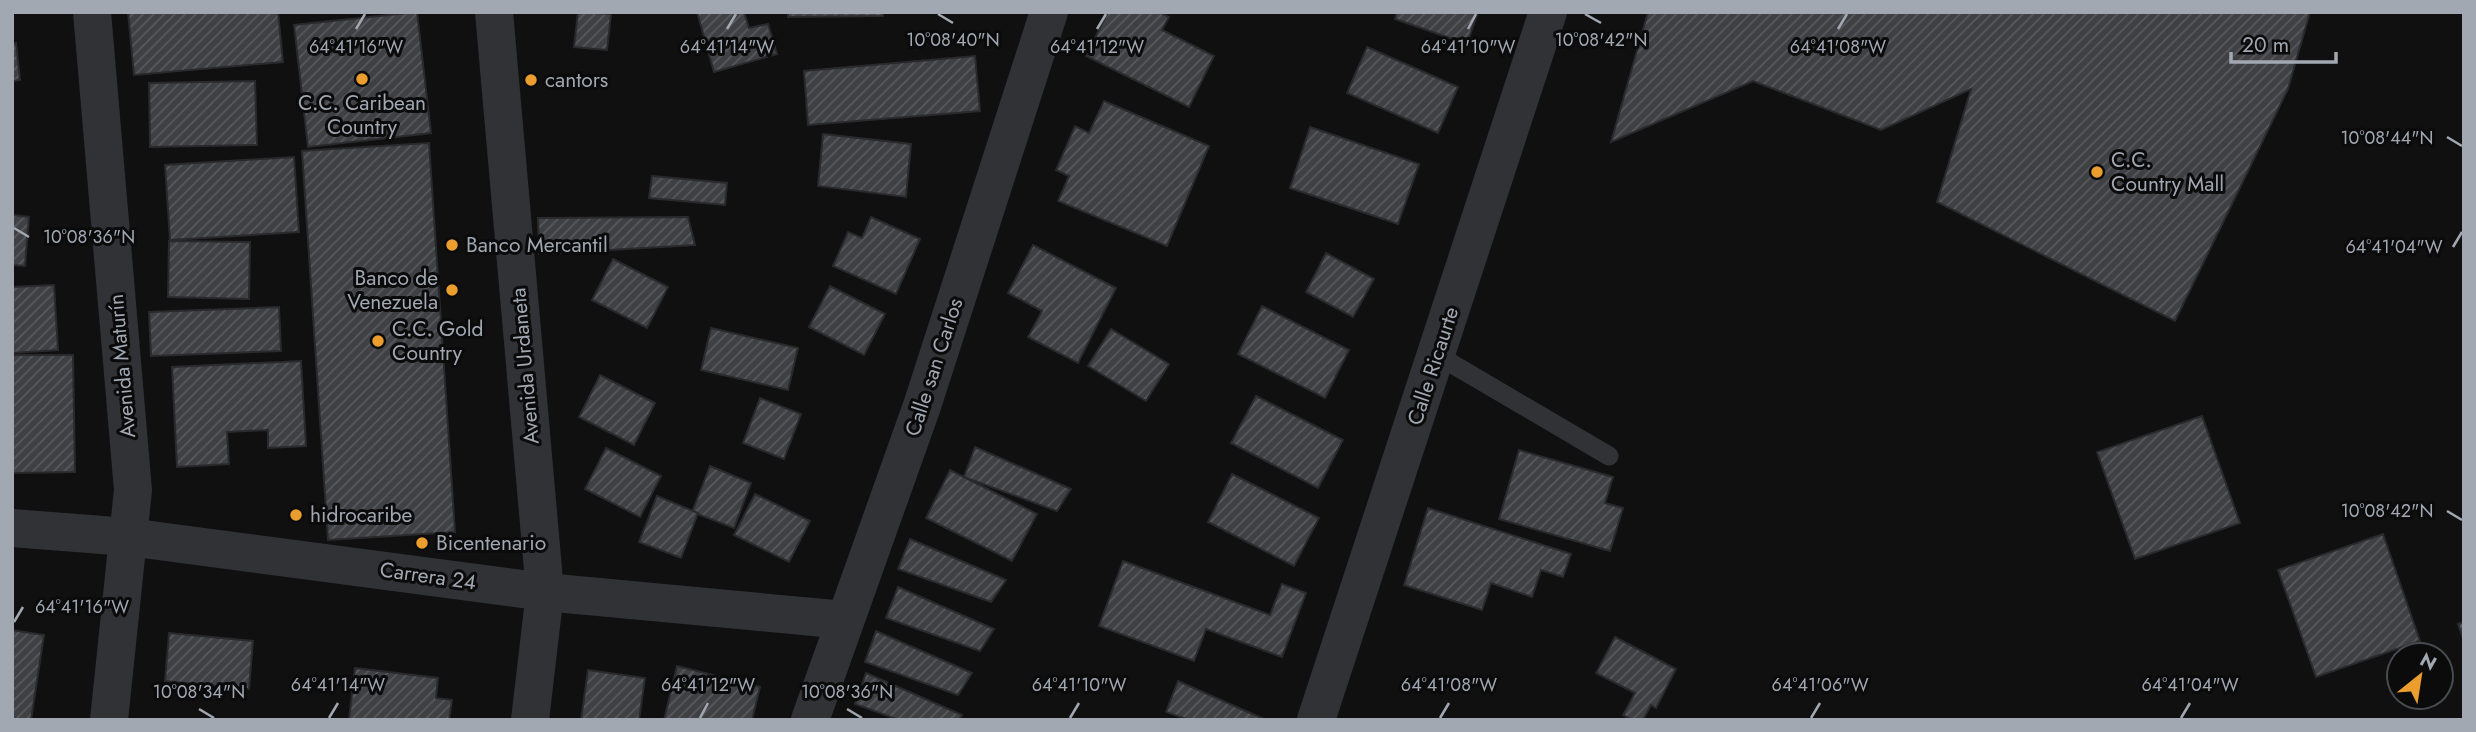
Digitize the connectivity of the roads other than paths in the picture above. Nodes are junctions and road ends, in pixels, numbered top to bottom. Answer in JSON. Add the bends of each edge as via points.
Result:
{"nodes":[{"id":1,"x":92,"y":12,"type":"edge"},
{"id":2,"x":494,"y":12,"type":"edge"},
{"id":3,"x":1049,"y":12,"type":"edge"},
{"id":4,"x":1548,"y":12,"type":"edge"},
{"id":5,"x":1437,"y":355,"type":"junction"},
{"id":6,"x":1609,"y":456,"type":"dead end"},
{"id":7,"x":12,"y":528,"type":"edge"},
{"id":8,"x":128,"y":537,"type":"junction"},
{"id":9,"x":545,"y":592,"type":"junction"},
{"id":10,"x":845,"y":620,"type":"junction"},
{"id":11,"x":109,"y":720,"type":"edge"},
{"id":12,"x":530,"y":720,"type":"edge"},
{"id":13,"x":810,"y":720,"type":"edge"},
{"id":14,"x":1316,"y":720,"type":"edge"}],
"edges":[{"from":1,"to":8,"type":"street","name":"Avenida Maturín","via":[[133,490]]},
{"from":2,"to":9,"type":"street","name":"Avenida Urdaneta"},
{"from":3,"to":10,"type":"street","name":"Calle san Carlos","via":[[922,406]]},
{"from":4,"to":5,"type":"street","name":"Calle Ricaurte"},
{"from":5,"to":6,"type":"lane"},
{"from":5,"to":14,"type":"street","name":"Calle Ricaurte"},
{"from":7,"to":8,"type":"street","name":"Carrera 24"},
{"from":8,"to":9,"type":"street","name":"Carrera 24"},
{"from":8,"to":11,"type":"street","name":"Avenida Maturín"},
{"from":9,"to":10,"type":"street","name":"Carrera 24"},
{"from":9,"to":12,"type":"street","name":"Avenida Urdaneta"},
{"from":10,"to":13,"type":"street","name":"Calle san Carlos"}]}
